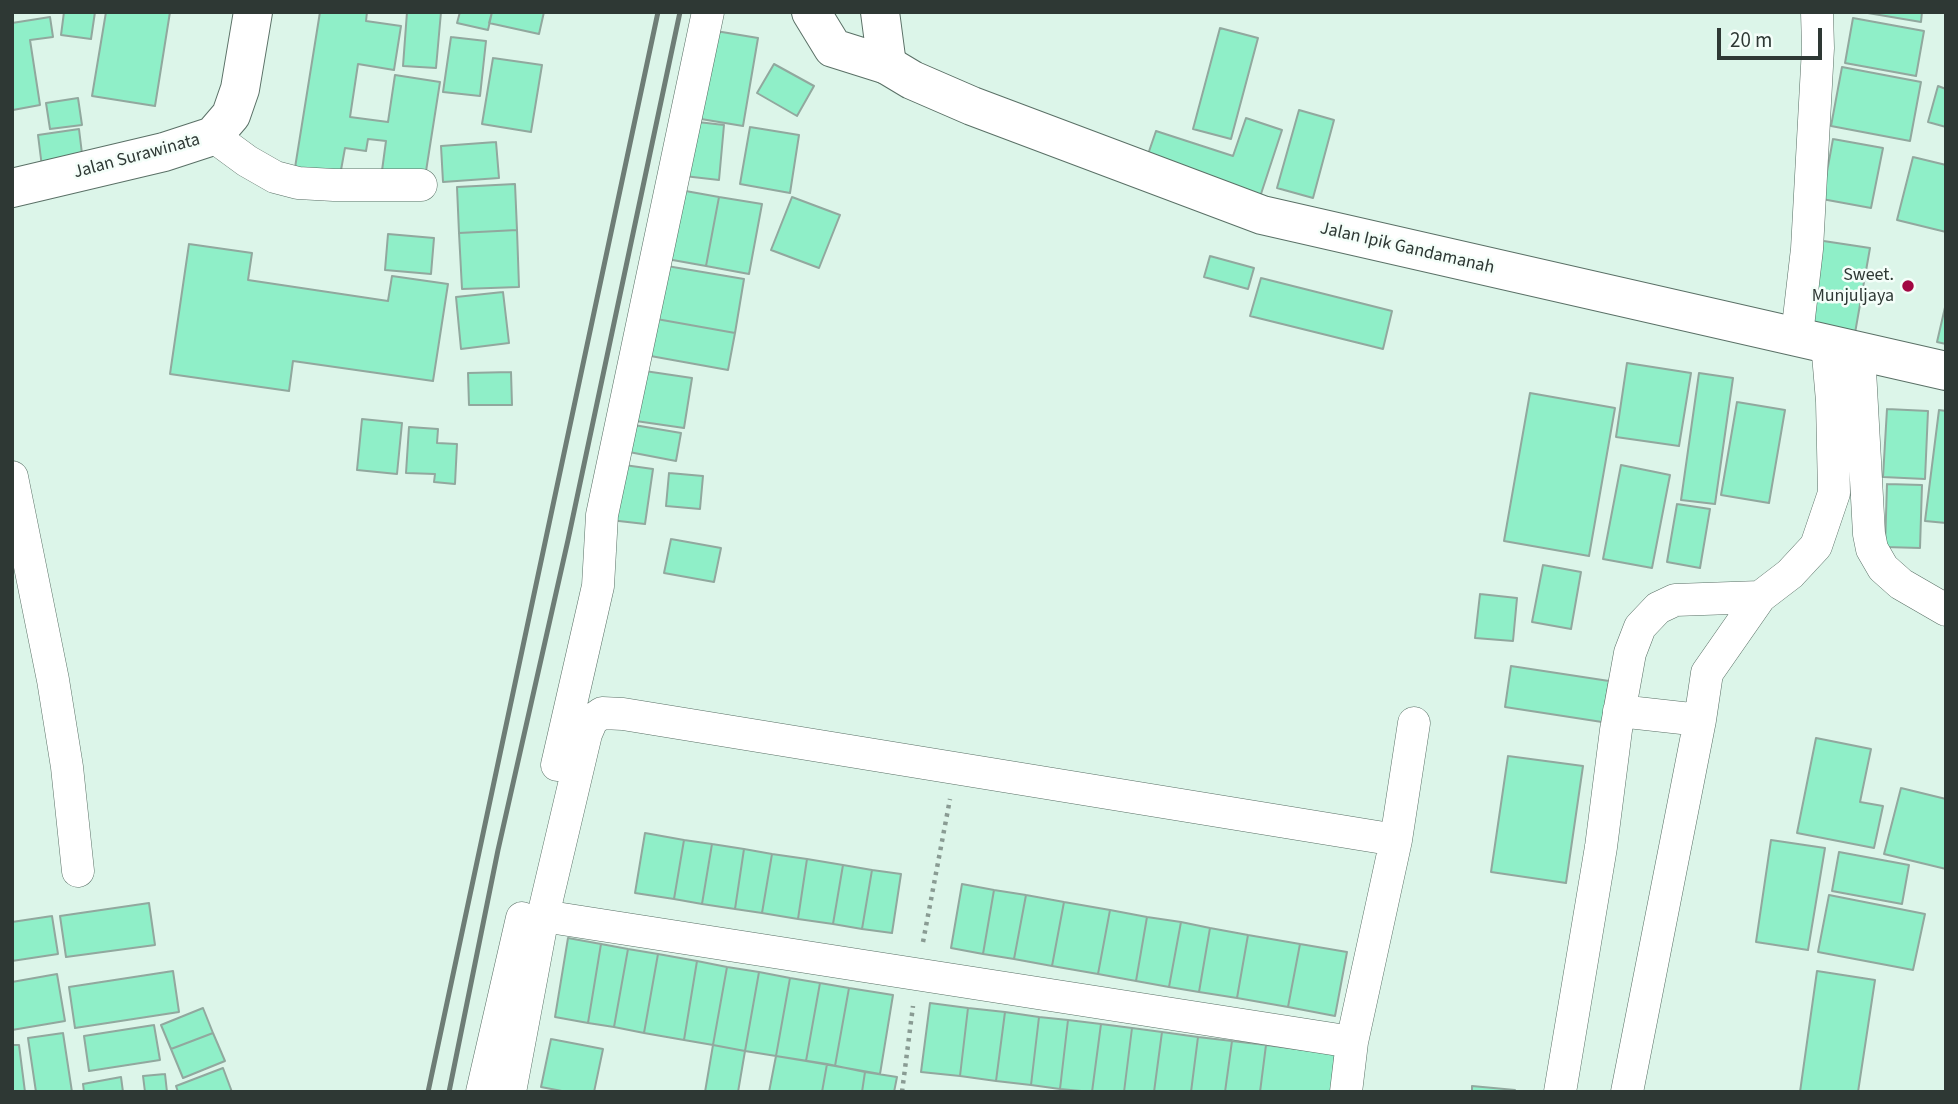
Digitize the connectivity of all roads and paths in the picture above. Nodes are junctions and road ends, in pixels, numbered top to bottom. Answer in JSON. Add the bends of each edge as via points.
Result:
{"nodes":[{"id":1,"x":253,"y":12,"type":"edge"},
{"id":2,"x":708,"y":12,"type":"edge"},
{"id":3,"x":811,"y":12,"type":"edge"},
{"id":4,"x":880,"y":12,"type":"edge"},
{"id":5,"x":1817,"y":12,"type":"edge"},
{"id":6,"x":887,"y":65,"type":"junction"},
{"id":7,"x":213,"y":136,"type":"junction"},
{"id":8,"x":421,"y":185,"type":"dead end"},
{"id":9,"x":12,"y":188,"type":"edge"},
{"id":10,"x":1827,"y":343,"type":"junction"},
{"id":11,"x":1946,"y":371,"type":"edge"},
{"id":12,"x":12,"y":477,"type":"edge"},
{"id":13,"x":1760,"y":597,"type":"junction"},
{"id":14,"x":1946,"y":610,"type":"edge"},
{"id":15,"x":1619,"y":712,"type":"junction"},
{"id":16,"x":1700,"y":720,"type":"junction"},
{"id":17,"x":1414,"y":723,"type":"dead end"},
{"id":18,"x":956,"y":770,"type":"junction"},
{"id":19,"x":1396,"y":840,"type":"junction"},
{"id":20,"x":78,"y":871,"type":"dead end"},
{"id":21,"x":543,"y":916,"type":"junction"},
{"id":22,"x":917,"y":974,"type":"junction"},
{"id":23,"x":1352,"y":1042,"type":"junction"},
{"id":24,"x":482,"y":1092,"type":"edge"},
{"id":25,"x":510,"y":1092,"type":"edge"},
{"id":26,"x":902,"y":1092,"type":"edge"},
{"id":27,"x":1346,"y":1092,"type":"edge"},
{"id":28,"x":1560,"y":1092,"type":"edge"},
{"id":29,"x":1627,"y":1092,"type":"edge"}],
"edges":[{"from":1,"to":7,"type":"street","name":"Jalan Surawinata","via":[[240,89],[231,115]]},
{"from":2,"to":24,"type":"street","via":[[602,516],[598,586]]},
{"from":3,"to":6,"type":"street","name":"Jalan Ipik Gandamanah","via":[[833,48]]},
{"from":4,"to":6,"type":"street"},
{"from":5,"to":10,"type":"street","via":[[1807,249]]},
{"from":6,"to":10,"type":"street","name":"Jalan Ipik Gandamanah","via":[[972,106],[1262,215]]},
{"from":7,"to":8,"type":"street","via":[[256,167],[298,183]]},
{"from":7,"to":9,"type":"street","name":"Jalan Surawinata"},
{"from":10,"to":11,"type":"street","name":"Jalan Ipik Gandamanah"},
{"from":10,"to":13,"type":"street","via":[[1834,493],[1816,546]]},
{"from":10,"to":14,"type":"street","via":[[1872,549],[1883,568],[1901,584]]},
{"from":12,"to":20,"type":"street","via":[[53,680]]},
{"from":13,"to":15,"type":"street","via":[[1675,600],[1658,608],[1640,627],[1630,653]]},
{"from":13,"to":16,"type":"street","via":[[1707,673]]},
{"from":15,"to":16,"type":"street"},
{"from":15,"to":28,"type":"street"},
{"from":16,"to":29,"type":"street"},
{"from":17,"to":19,"type":"street"},
{"from":18,"to":19,"type":"street"},
{"from":18,"to":21,"type":"street","via":[[602,713],[592,720],[586,734]]},
{"from":18,"to":22,"type":"path"},
{"from":19,"to":23,"type":"street"},
{"from":21,"to":22,"type":"street"},
{"from":21,"to":25,"type":"street"},
{"from":22,"to":23,"type":"street"},
{"from":22,"to":26,"type":"path"},
{"from":23,"to":27,"type":"street"}]}
